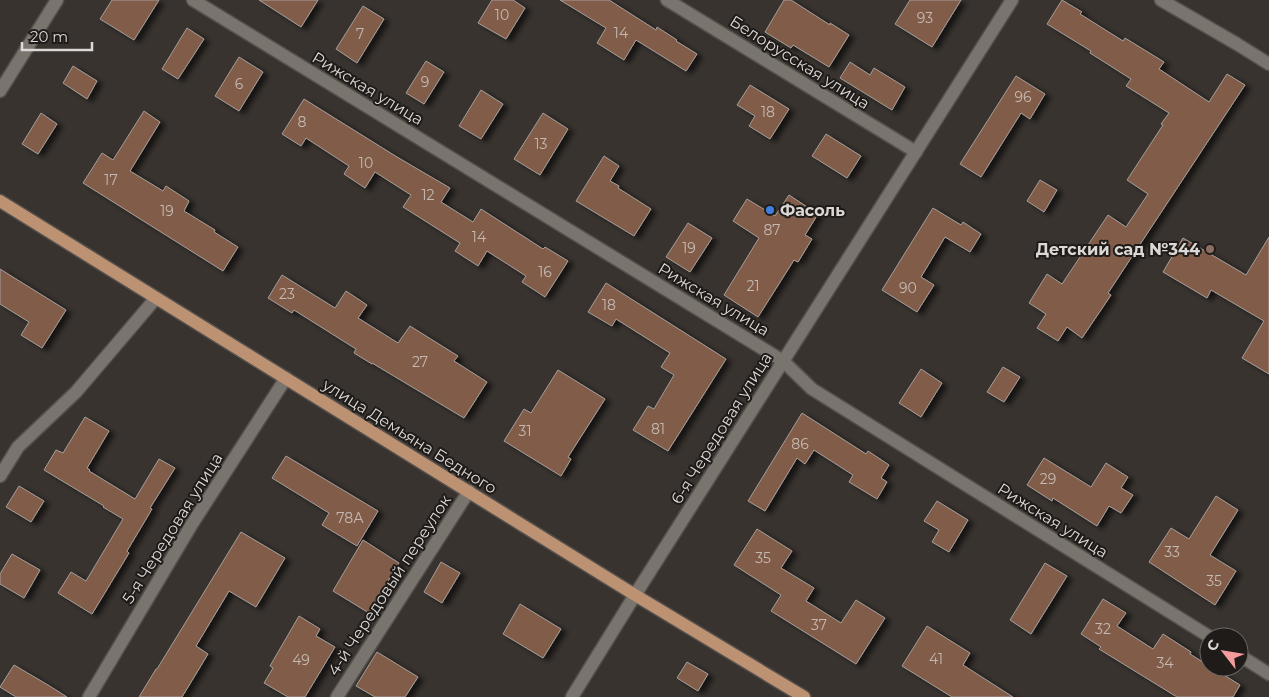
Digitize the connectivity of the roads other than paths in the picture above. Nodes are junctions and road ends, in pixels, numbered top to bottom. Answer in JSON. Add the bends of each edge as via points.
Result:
{"nodes":[{"id":1,"x":57,"y":0,"type":"edge"},
{"id":2,"x":193,"y":0,"type":"edge"},
{"id":3,"x":667,"y":0,"type":"edge"},
{"id":4,"x":1012,"y":0,"type":"edge"},
{"id":5,"x":1161,"y":0,"type":"edge"},
{"id":6,"x":1269,"y":64,"type":"edge"},
{"id":7,"x":0,"y":91,"type":"edge"},
{"id":8,"x":916,"y":152,"type":"junction"},
{"id":9,"x":0,"y":201,"type":"edge"},
{"id":10,"x":156,"y":298,"type":"junction"},
{"id":11,"x":783,"y":361,"type":"junction"},
{"id":12,"x":286,"y":378,"type":"junction"},
{"id":13,"x":0,"y":476,"type":"edge"},
{"id":14,"x":469,"y":491,"type":"junction"},
{"id":15,"x":635,"y":595,"type":"junction"},
{"id":16,"x":1199,"y":630,"type":"edge"},
{"id":17,"x":1249,"y":661,"type":"edge"},
{"id":18,"x":1269,"y":674,"type":"edge"},
{"id":19,"x":89,"y":697,"type":"edge"},
{"id":20,"x":337,"y":697,"type":"edge"},
{"id":21,"x":572,"y":697,"type":"edge"},
{"id":22,"x":804,"y":697,"type":"edge"}],
"edges":[{"from":1,"to":7,"type":"street"},
{"from":2,"to":11,"type":"street","name":"Рижская улица"},
{"from":3,"to":8,"type":"street","name":"Белорусская улица"},
{"from":4,"to":8,"type":"street","name":"6-я Чередовая улица"},
{"from":5,"to":6,"type":"street"},
{"from":8,"to":11,"type":"street","name":"6-я Чередовая улица"},
{"from":9,"to":10,"type":"main road","name":"улица Демьяна Бедного"},
{"from":10,"to":12,"type":"main road","name":"улица Демьяна Бедного"},
{"from":10,"to":13,"type":"street","via":[[76,392],[18,447]]},
{"from":11,"to":15,"type":"street","name":"6-я Чередовая улица"},
{"from":11,"to":16,"type":"street","name":"Рижская улица","via":[[812,388]]},
{"from":12,"to":14,"type":"main road","name":"улица Демьяна Бедного"},
{"from":12,"to":19,"type":"street","name":"5-я Чередовая улица","via":[[192,524]]},
{"from":14,"to":15,"type":"main road","name":"улица Демьяна Бедного"},
{"from":14,"to":20,"type":"street","name":"4-й Чередовый переулок"},
{"from":15,"to":21,"type":"street","name":"6-я Чередовая улица"},
{"from":15,"to":22,"type":"main road","name":"улица Демьяна Бедного"},
{"from":17,"to":18,"type":"street"}]}
